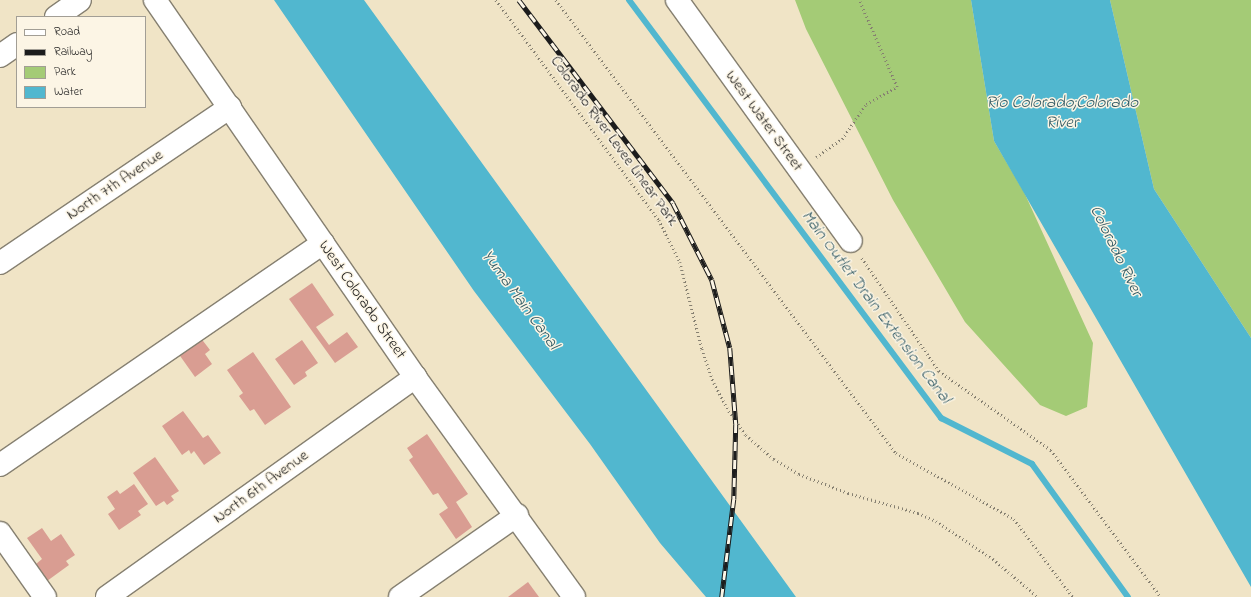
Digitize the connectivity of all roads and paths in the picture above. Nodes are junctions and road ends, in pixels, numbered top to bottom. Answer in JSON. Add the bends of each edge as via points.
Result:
{"nodes":[{"id":1,"x":80,"y":0,"type":"edge"},
{"id":2,"x":155,"y":0,"type":"edge"},
{"id":3,"x":496,"y":0,"type":"edge"},
{"id":4,"x":556,"y":0,"type":"edge"},
{"id":5,"x":677,"y":0,"type":"edge"},
{"id":6,"x":859,"y":0,"type":"edge"},
{"id":7,"x":57,"y":16,"type":"edge"},
{"id":8,"x":16,"y":45,"type":"edge"},
{"id":9,"x":0,"y":56,"type":"edge"},
{"id":10,"x":230,"y":107,"type":"junction"},
{"id":11,"x":799,"y":168,"type":"junction"},
{"id":12,"x":851,"y":241,"type":"joint"},
{"id":13,"x":323,"y":243,"type":"junction"},
{"id":14,"x":0,"y":263,"type":"edge"},
{"id":15,"x":415,"y":377,"type":"junction"},
{"id":16,"x":0,"y":465,"type":"edge"},
{"id":17,"x":517,"y":515,"type":"junction"},
{"id":18,"x":0,"y":533,"type":"edge"},
{"id":19,"x":45,"y":597,"type":"edge"},
{"id":20,"x":107,"y":597,"type":"edge"},
{"id":21,"x":400,"y":597,"type":"edge"},
{"id":22,"x":574,"y":597,"type":"edge"},
{"id":23,"x":1038,"y":597,"type":"edge"},
{"id":24,"x":1073,"y":597,"type":"edge"},
{"id":25,"x":1161,"y":597,"type":"edge"}],
"edges":[{"from":1,"to":7,"type":"street"},
{"from":2,"to":10,"type":"street","name":"West Colorado Street"},
{"from":3,"to":23,"type":"path","name":"Colorado River Levee Linear Park","via":[[662,224],[675,247],[686,280],[702,349],[714,383],[746,435],[774,460],[800,474],[848,493],[918,513],[936,521],[993,558]]},
{"from":4,"to":24,"type":"path","via":[[896,453],[1014,519]]},
{"from":5,"to":11,"type":"street","name":"West Water Street"},
{"from":6,"to":11,"type":"path","via":[[897,87],[866,104],[842,139]]},
{"from":8,"to":9,"type":"street"},
{"from":10,"to":13,"type":"street","name":"West Colorado Street"},
{"from":10,"to":14,"type":"street","name":"North 7th Avenue"},
{"from":11,"to":12,"type":"street","name":"West Water Street"},
{"from":12,"to":25,"type":"path","via":[[939,371],[1051,450]]},
{"from":13,"to":15,"type":"street","name":"West Colorado Street"},
{"from":13,"to":16,"type":"street"},
{"from":15,"to":17,"type":"street","name":"West Colorado Street"},
{"from":15,"to":20,"type":"street","name":"North 6th Avenue"},
{"from":17,"to":21,"type":"street"},
{"from":17,"to":22,"type":"street","name":"West Colorado Street"},
{"from":18,"to":19,"type":"street"}]}
